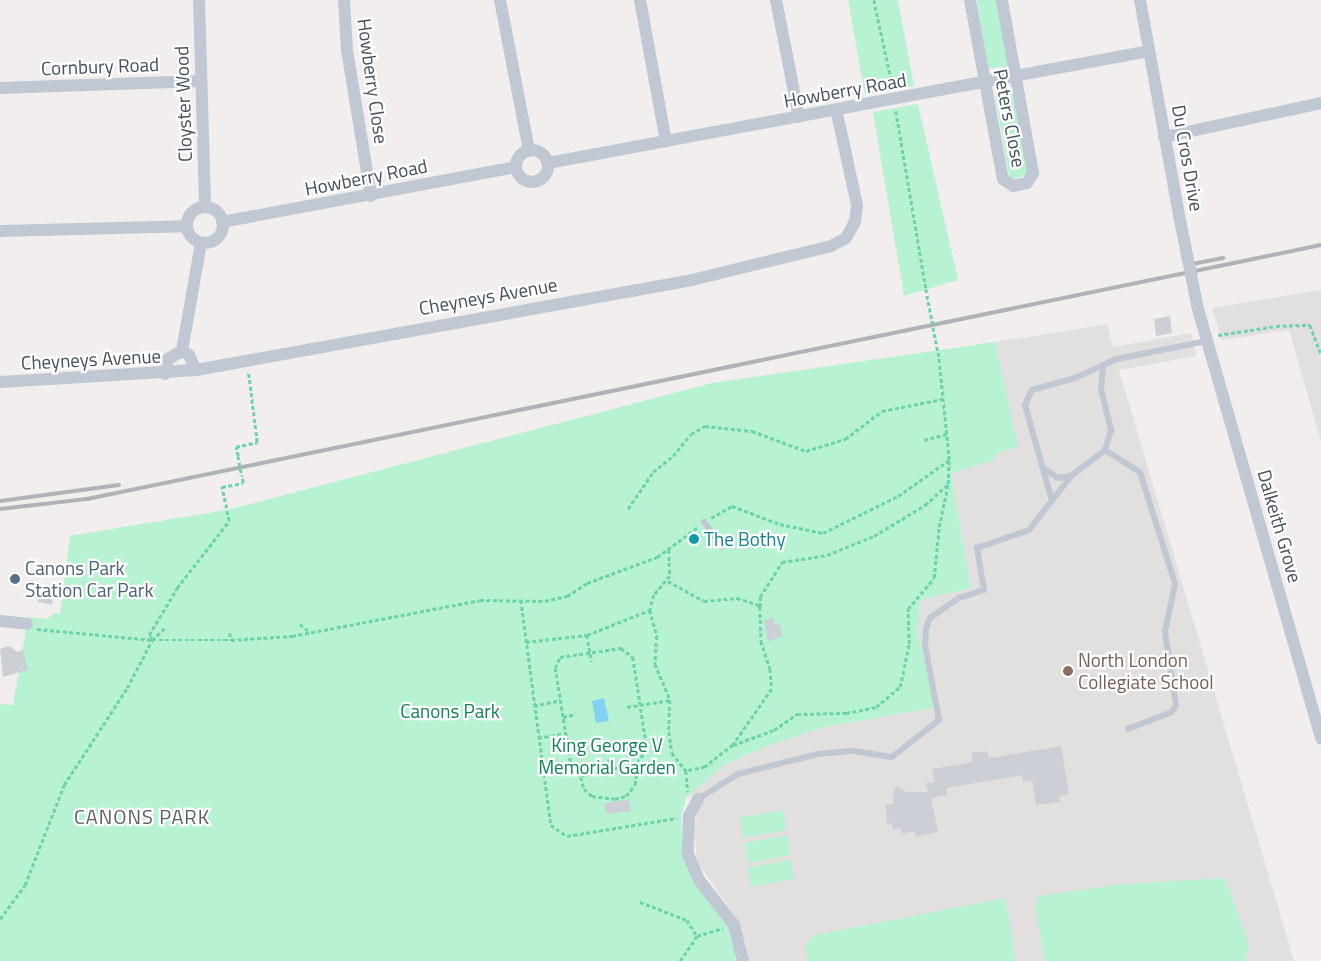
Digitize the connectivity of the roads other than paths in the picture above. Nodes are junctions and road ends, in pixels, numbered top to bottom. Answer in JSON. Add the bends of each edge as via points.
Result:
{"nodes":[{"id":1,"x":199,"y":0,"type":"edge"},
{"id":2,"x":344,"y":0,"type":"edge"},
{"id":3,"x":500,"y":0,"type":"edge"},
{"id":4,"x":640,"y":0,"type":"edge"},
{"id":5,"x":776,"y":0,"type":"edge"},
{"id":6,"x":970,"y":0,"type":"edge"},
{"id":7,"x":1002,"y":0,"type":"edge"},
{"id":8,"x":1140,"y":0,"type":"edge"},
{"id":9,"x":1149,"y":51,"type":"junction"},
{"id":10,"x":1016,"y":77,"type":"junction"},
{"id":11,"x":201,"y":81,"type":"junction"},
{"id":12,"x":984,"y":83,"type":"junction"},
{"id":13,"x":0,"y":88,"type":"edge"},
{"id":14,"x":1321,"y":103,"type":"edge"},
{"id":15,"x":836,"y":109,"type":"junction"},
{"id":16,"x":799,"y":117,"type":"junction"},
{"id":17,"x":1164,"y":137,"type":"junction"},
{"id":18,"x":666,"y":142,"type":"junction"},
{"id":19,"x":529,"y":151,"type":"junction"},
{"id":20,"x":548,"y":163,"type":"junction"},
{"id":21,"x":516,"y":167,"type":"junction"},
{"id":22,"x":371,"y":196,"type":"junction"},
{"id":23,"x":205,"y":207,"type":"junction"},
{"id":24,"x":222,"y":222,"type":"junction"},
{"id":25,"x":186,"y":226,"type":"junction"},
{"id":26,"x":0,"y":231,"type":"edge"},
{"id":27,"x":201,"y":243,"type":"junction"},
{"id":28,"x":1202,"y":323,"type":"joint"},
{"id":29,"x":1211,"y":338,"type":"junction"},
{"id":30,"x":182,"y":351,"type":"junction"},
{"id":31,"x":1103,"y":368,"type":"junction"},
{"id":32,"x":196,"y":370,"type":"junction"},
{"id":33,"x":165,"y":374,"type":"junction"},
{"id":34,"x":0,"y":382,"type":"edge"},
{"id":35,"x":1105,"y":450,"type":"junction"},
{"id":36,"x":1042,"y":467,"type":"junction"},
{"id":37,"x":1071,"y":476,"type":"junction"},
{"id":38,"x":1052,"y":501,"type":"junction"},
{"id":39,"x":704,"y":522,"type":"road end"},
{"id":40,"x":722,"y":547,"type":"dead end"},
{"id":41,"x":0,"y":620,"type":"edge"},
{"id":42,"x":27,"y":624,"type":"road end"},
{"id":43,"x":1128,"y":729,"type":"dead end"},
{"id":44,"x":1321,"y":739,"type":"edge"},
{"id":45,"x":694,"y":807,"type":"joint"},
{"id":46,"x":744,"y":961,"type":"edge"}],
"edges":[{"from":1,"to":11,"type":"street","name":"Cloyster Wood"},
{"from":2,"to":22,"type":"street","name":"Howberry Close","via":[[347,50]]},
{"from":3,"to":19,"type":"street"},
{"from":4,"to":18,"type":"street"},
{"from":5,"to":16,"type":"street"},
{"from":6,"to":12,"type":"street","name":"Peters Close"},
{"from":7,"to":10,"type":"street","name":"Peters Close"},
{"from":8,"to":9,"type":"street","name":"Du Cros Drive"},
{"from":9,"to":10,"type":"street","name":"Howberry Road"},
{"from":9,"to":17,"type":"street","name":"Du Cros Drive"},
{"from":10,"to":12,"type":"street","name":"Howberry Road"},
{"from":10,"to":12,"type":"street","name":"Peters Close","via":[[1033,172],[1027,183],[1013,186],[1003,180]]},
{"from":11,"to":13,"type":"street","name":"Cornbury Road"},
{"from":11,"to":23,"type":"street","name":"Cloyster Wood"},
{"from":12,"to":15,"type":"street","name":"Howberry Road"},
{"from":14,"to":17,"type":"street"},
{"from":15,"to":16,"type":"street","name":"Howberry Road"},
{"from":15,"to":32,"type":"street","name":"Cheyneys Avenue","via":[[857,205],[855,222],[846,238],[830,246],[692,280]]},
{"from":16,"to":18,"type":"street","name":"Howberry Road"},
{"from":17,"to":28,"type":"street","name":"Du Cros Drive","bridge":true},
{"from":18,"to":20,"type":"street","name":"Howberry Road"},
{"from":19,"to":20,"type":"street","via":[[539,152]]},
{"from":19,"to":21,"type":"street","via":[[518,158]]},
{"from":20,"to":21,"type":"street","via":[[544,178],[534,182],[520,177]]},
{"from":21,"to":22,"type":"street","name":"Howberry Road"},
{"from":22,"to":24,"type":"street","name":"Howberry Road"},
{"from":23,"to":24,"type":"street","via":[[218,213]]},
{"from":23,"to":25,"type":"street","via":[[194,211]]},
{"from":24,"to":27,"type":"street","via":[[217,238]]},
{"from":25,"to":26,"type":"street"},
{"from":25,"to":27,"type":"street","via":[[189,235]]},
{"from":27,"to":30,"type":"street"},
{"from":28,"to":29,"type":"street","name":"Dalkeith Grove"},
{"from":29,"to":31,"type":"lane","via":[[1117,359]]},
{"from":29,"to":44,"type":"street","name":"Dalkeith Grove"},
{"from":30,"to":32,"type":"street","via":[[189,355]]},
{"from":30,"to":33,"type":"street","via":[[168,359]]},
{"from":31,"to":35,"type":"lane","via":[[1101,389],[1111,430]]},
{"from":31,"to":36,"type":"lane","via":[[1040,386],[1026,396],[1025,405]]},
{"from":32,"to":33,"type":"street","name":"Cheyneys Avenue"},
{"from":33,"to":34,"type":"street","name":"Cheyneys Avenue"},
{"from":35,"to":37,"type":"lane"},
{"from":35,"to":43,"type":"lane","via":[[1140,472],[1175,584],[1165,632],[1176,705],[1172,712]]},
{"from":36,"to":37,"type":"lane","via":[[1058,478]]},
{"from":36,"to":38,"type":"lane"},
{"from":37,"to":38,"type":"lane"},
{"from":38,"to":45,"type":"lane","via":[[1029,530],[977,548],[984,590],[959,598],[930,618],[925,646],[940,711],[939,720],[892,757],[840,751],[752,770],[728,778]]},
{"from":39,"to":40,"type":"lane"},
{"from":41,"to":42,"type":"street"},
{"from":45,"to":46,"type":"street","via":[[687,841],[691,864],[699,880],[734,925]]}]}
